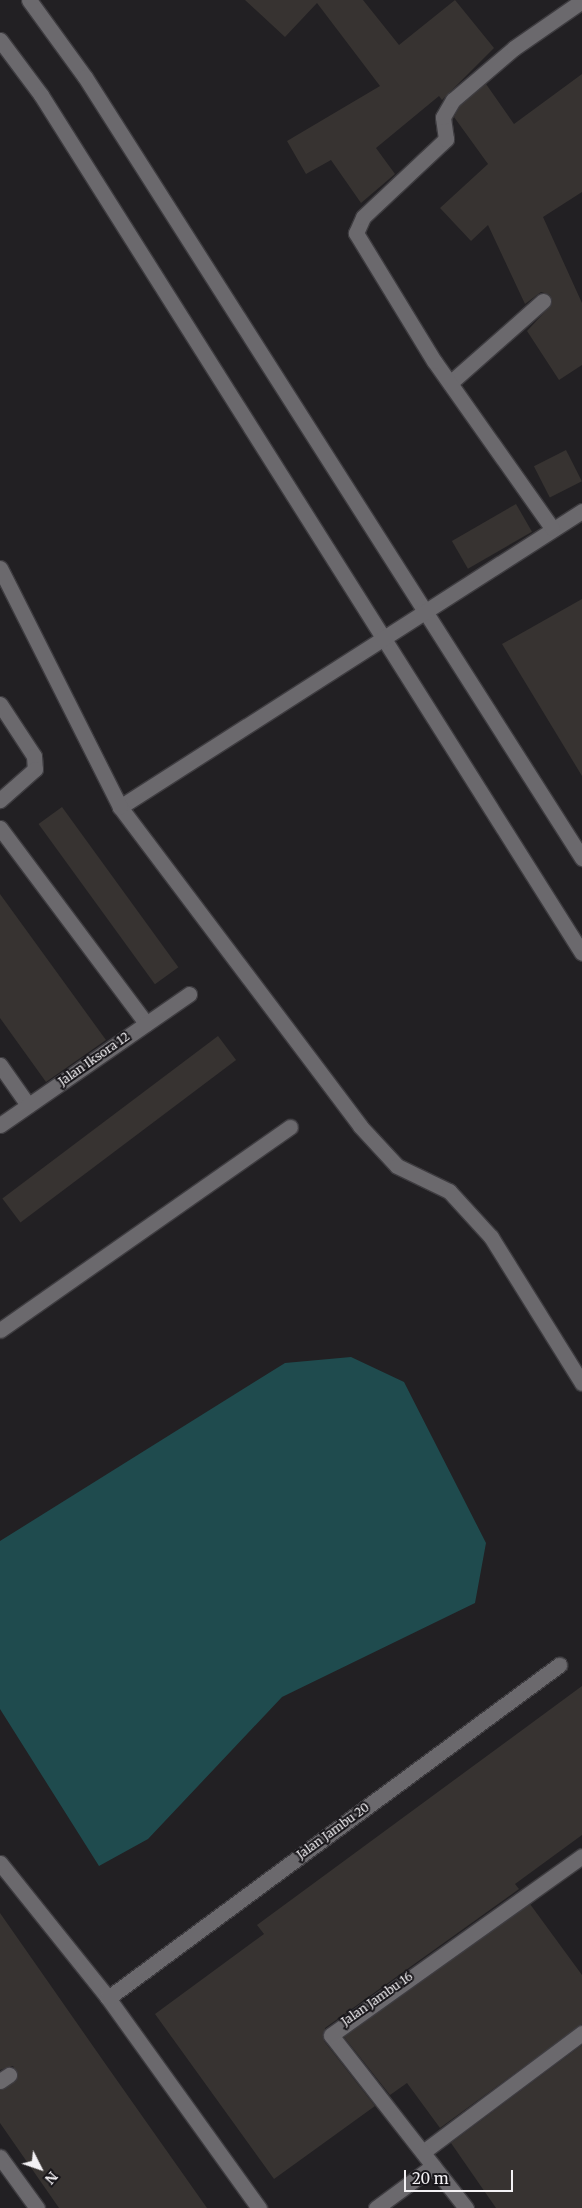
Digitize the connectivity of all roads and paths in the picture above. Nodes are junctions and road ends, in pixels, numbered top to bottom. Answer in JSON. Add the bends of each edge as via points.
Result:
{"nodes":[{"id":1,"x":29,"y":0,"type":"edge"},
{"id":2,"x":582,"y":1,"type":"edge"},
{"id":3,"x":0,"y":40,"type":"edge"},
{"id":4,"x":543,"y":301,"type":"dead end"},
{"id":5,"x":450,"y":383,"type":"junction"},
{"id":6,"x":582,"y":511,"type":"edge"},
{"id":7,"x":552,"y":528,"type":"junction"},
{"id":8,"x":0,"y":568,"type":"edge"},
{"id":9,"x":426,"y":612,"type":"junction"},
{"id":10,"x":381,"y":636,"type":"junction"},
{"id":11,"x":0,"y":704,"type":"edge"},
{"id":12,"x":0,"y":800,"type":"edge"},
{"id":13,"x":120,"y":807,"type":"junction"},
{"id":14,"x":0,"y":828,"type":"edge"},
{"id":15,"x":582,"y":858,"type":"edge"},
{"id":16,"x":582,"y":953,"type":"edge"},
{"id":17,"x":189,"y":994,"type":"dead end"},
{"id":18,"x":146,"y":1023,"type":"junction"},
{"id":19,"x":0,"y":1065,"type":"edge"},
{"id":20,"x":28,"y":1105,"type":"junction"},
{"id":21,"x":0,"y":1125,"type":"edge"},
{"id":22,"x":290,"y":1127,"type":"dead end"},
{"id":23,"x":0,"y":1330,"type":"edge"},
{"id":24,"x":582,"y":1383,"type":"edge"},
{"id":25,"x":559,"y":1664,"type":"dead end"},
{"id":26,"x":582,"y":1856,"type":"edge"},
{"id":27,"x":0,"y":1863,"type":"edge"},
{"id":28,"x":108,"y":1998,"type":"junction"},
{"id":29,"x":582,"y":2033,"type":"edge"},
{"id":30,"x":423,"y":2152,"type":"junction"},
{"id":31,"x":0,"y":2158,"type":"edge"},
{"id":32,"x":433,"y":2166,"type":"junction"},
{"id":33,"x":37,"y":2208,"type":"edge"},
{"id":34,"x":259,"y":2208,"type":"edge"},
{"id":35,"x":376,"y":2208,"type":"edge"},
{"id":36,"x":466,"y":2208,"type":"edge"}],
"edges":[{"from":1,"to":9,"type":"street","via":[[85,77]]},
{"from":2,"to":5,"type":"street","via":[[514,48],[453,100],[443,117],[446,139],[363,217],[356,233]]},
{"from":3,"to":10,"type":"street","via":[[41,95]]},
{"from":4,"to":5,"type":"street"},
{"from":5,"to":7,"type":"street"},
{"from":6,"to":7,"type":"street"},
{"from":7,"to":9,"type":"street"},
{"from":8,"to":13,"type":"street"},
{"from":9,"to":10,"type":"street"},
{"from":9,"to":15,"type":"street"},
{"from":10,"to":13,"type":"street"},
{"from":10,"to":16,"type":"street"},
{"from":11,"to":12,"type":"street","via":[[34,756],[35,769]]},
{"from":13,"to":24,"type":"street","via":[[360,1126],[397,1166],[449,1191],[491,1237]]},
{"from":14,"to":18,"type":"street"},
{"from":17,"to":18,"type":"street","name":"Jalan Iksora 12"},
{"from":18,"to":20,"type":"street","name":"Jalan Iksora 12"},
{"from":19,"to":20,"type":"street"},
{"from":20,"to":21,"type":"street","name":"Jalan Iksora 12"},
{"from":22,"to":23,"type":"street"},
{"from":25,"to":28,"type":"street","name":"Jalan Jambu 20"},
{"from":26,"to":30,"type":"street","name":"Jalan Jambu 16","via":[[334,2028],[331,2035],[335,2043]]},
{"from":27,"to":28,"type":"street"},
{"from":28,"to":34,"type":"street"},
{"from":29,"to":30,"type":"street"},
{"from":30,"to":32,"type":"street","name":"Jalan Jambu 16"},
{"from":31,"to":33,"type":"street"},
{"from":32,"to":35,"type":"street"},
{"from":32,"to":36,"type":"street","name":"Jalan Jambu 16"}]}
